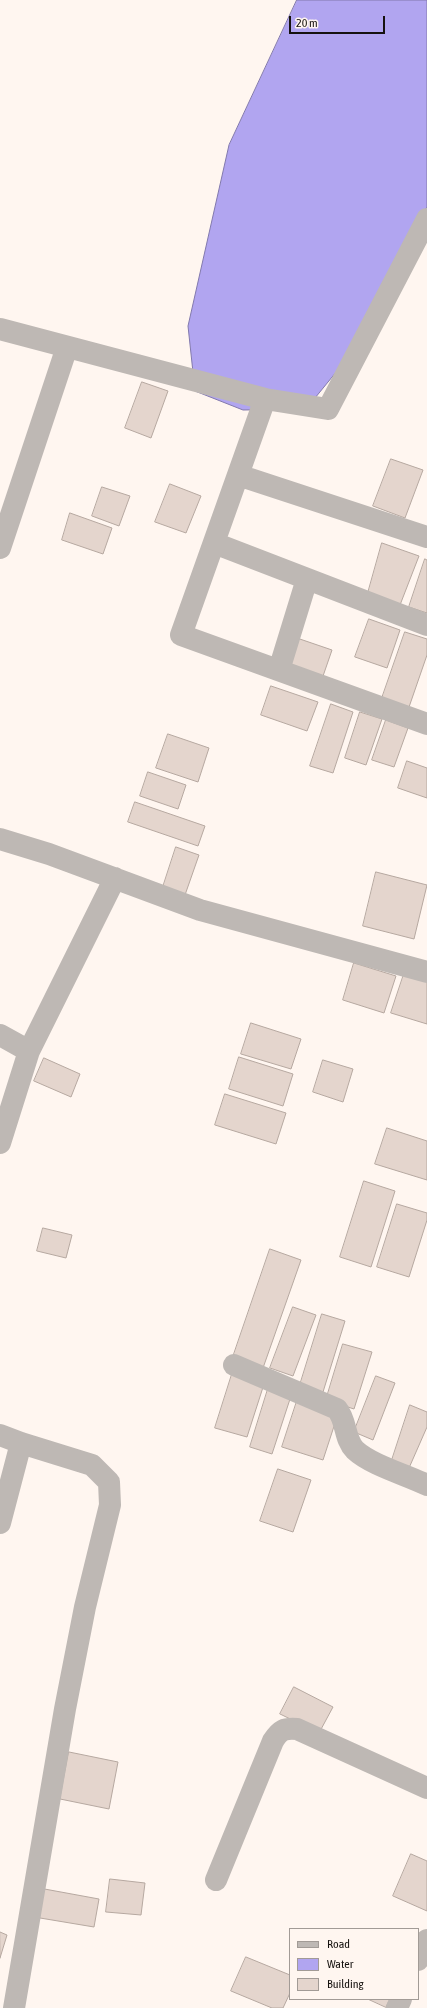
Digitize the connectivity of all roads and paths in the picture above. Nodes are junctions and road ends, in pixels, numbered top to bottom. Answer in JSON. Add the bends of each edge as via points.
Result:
{"nodes":[{"id":1,"x":427,"y":219,"type":"edge"},
{"id":2,"x":0,"y":329,"type":"edge"},
{"id":3,"x":66,"y":347,"type":"junction"},
{"id":4,"x":265,"y":399,"type":"junction"},
{"id":5,"x":238,"y":475,"type":"junction"},
{"id":6,"x":427,"y":537,"type":"edge"},
{"id":7,"x":214,"y":543,"type":"junction"},
{"id":8,"x":0,"y":548,"type":"edge"},
{"id":9,"x":307,"y":579,"type":"junction"},
{"id":10,"x":427,"y":625,"type":"edge"},
{"id":11,"x":279,"y":670,"type":"junction"},
{"id":12,"x":427,"y":724,"type":"edge"},
{"id":13,"x":0,"y":839,"type":"edge"},
{"id":14,"x":115,"y":878,"type":"junction"},
{"id":15,"x":427,"y":972,"type":"edge"},
{"id":16,"x":0,"y":1035,"type":"edge"},
{"id":17,"x":29,"y":1051,"type":"junction"},
{"id":18,"x":0,"y":1143,"type":"edge"},
{"id":19,"x":234,"y":1364,"type":"dead end"},
{"id":20,"x":0,"y":1435,"type":"edge"},
{"id":21,"x":21,"y":1443,"type":"junction"},
{"id":22,"x":427,"y":1485,"type":"edge"},
{"id":23,"x":0,"y":1523,"type":"edge"},
{"id":24,"x":427,"y":1788,"type":"edge"},
{"id":25,"x":216,"y":1880,"type":"dead end"},
{"id":26,"x":427,"y":1940,"type":"edge"},
{"id":27,"x":419,"y":1958,"type":"edge"},
{"id":28,"x":14,"y":2008,"type":"edge"}],
"edges":[{"from":1,"to":4,"type":"street","via":[[328,409]]},
{"from":2,"to":3,"type":"street"},
{"from":3,"to":4,"type":"street"},
{"from":3,"to":8,"type":"street"},
{"from":4,"to":5,"type":"street"},
{"from":5,"to":6,"type":"street"},
{"from":5,"to":7,"type":"street"},
{"from":7,"to":9,"type":"street"},
{"from":7,"to":11,"type":"street","via":[[181,635]]},
{"from":9,"to":10,"type":"street"},
{"from":9,"to":11,"type":"street"},
{"from":11,"to":12,"type":"street"},
{"from":13,"to":14,"type":"street"},
{"from":14,"to":15,"type":"street","via":[[200,910]]},
{"from":14,"to":17,"type":"street"},
{"from":16,"to":17,"type":"street"},
{"from":17,"to":18,"type":"street"},
{"from":19,"to":22,"type":"street","via":[[337,1409],[343,1416],[348,1439],[355,1450],[373,1461]]},
{"from":20,"to":21,"type":"street"},
{"from":21,"to":23,"type":"street"},
{"from":21,"to":28,"type":"street","via":[[92,1465],[110,1482],[110,1505],[69,1686]]},
{"from":24,"to":25,"type":"street","via":[[297,1729],[286,1728],[279,1732],[273,1741]]},
{"from":26,"to":27,"type":"street"}]}
